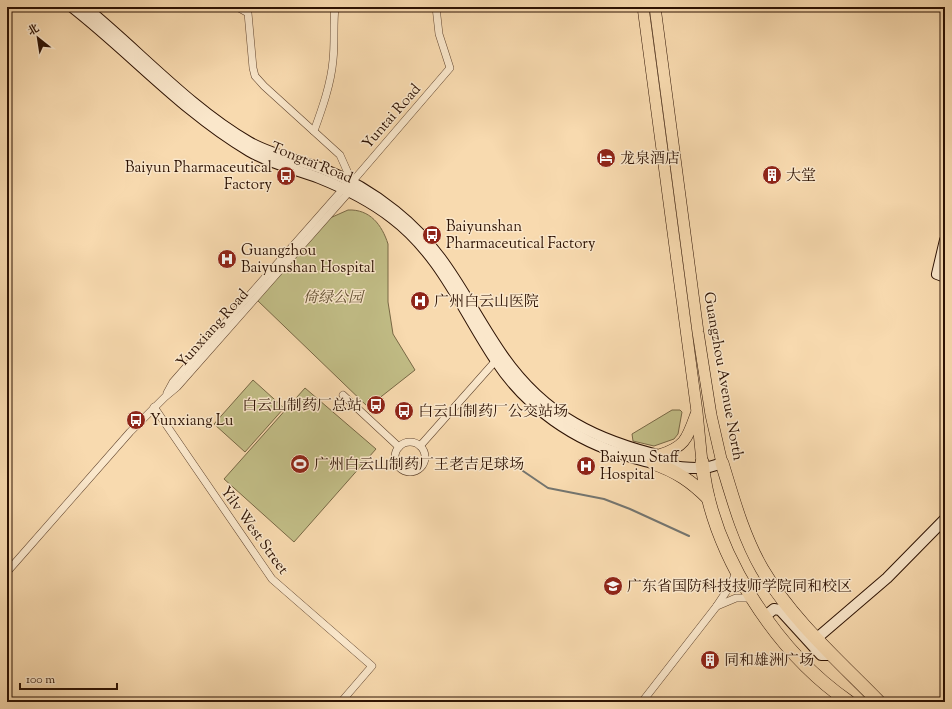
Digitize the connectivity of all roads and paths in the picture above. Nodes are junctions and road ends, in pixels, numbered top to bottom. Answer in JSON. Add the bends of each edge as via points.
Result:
{"nodes":[{"id":1,"x":72,"y":7,"type":"edge"},
{"id":2,"x":85,"y":7,"type":"edge"},
{"id":3,"x":237,"y":7,"type":"edge"},
{"id":4,"x":335,"y":7,"type":"edge"},
{"id":5,"x":436,"y":7,"type":"edge"},
{"id":6,"x":643,"y":7,"type":"edge"},
{"id":7,"x":656,"y":7,"type":"edge"},
{"id":8,"x":314,"y":131,"type":"junction"},
{"id":9,"x":348,"y":188,"type":"junction"},
{"id":10,"x":945,"y":240,"type":"edge"},
{"id":11,"x":941,"y":276,"type":"edge"},
{"id":12,"x":698,"y":332,"type":"junction"},
{"id":13,"x":687,"y":334,"type":"junction"},
{"id":14,"x":499,"y":358,"type":"junction"},
{"id":15,"x":343,"y":395,"type":"dead end"},
{"id":16,"x":154,"y":407,"type":"junction"},
{"id":17,"x":697,"y":412,"type":"junction"},
{"id":18,"x":420,"y":446,"type":"junction"},
{"id":19,"x":399,"y":447,"type":"junction"},
{"id":20,"x":656,"y":459,"type":"junction"},
{"id":21,"x":722,"y":463,"type":"junction"},
{"id":22,"x":703,"y":465,"type":"junction"},
{"id":23,"x":708,"y":498,"type":"junction"},
{"id":24,"x":945,"y":519,"type":"edge"},
{"id":25,"x":737,"y":571,"type":"junction"},
{"id":26,"x":7,"y":572,"type":"edge"},
{"id":27,"x":752,"y":598,"type":"junction"},
{"id":28,"x":716,"y":607,"type":"junction"},
{"id":29,"x":764,"y":617,"type":"junction"},
{"id":30,"x":817,"y":638,"type":"junction"},
{"id":31,"x":832,"y":655,"type":"junction"},
{"id":32,"x":844,"y":701,"type":"edge"},
{"id":33,"x":341,"y":702,"type":"edge"},
{"id":34,"x":642,"y":702,"type":"edge"},
{"id":35,"x":879,"y":702,"type":"edge"}],
"edges":[{"from":1,"to":9,"type":"main road","name":"Tongtai Road","via":[[188,108],[222,134],[265,160]]},
{"from":2,"to":9,"type":"main road","name":"Tongtai Road","via":[[207,113],[238,136],[267,151],[322,169]]},
{"from":3,"to":8,"type":"street","via":[[248,13],[255,76]]},
{"from":4,"to":8,"type":"street","via":[[333,60],[324,102]]},
{"from":5,"to":9,"type":"street","name":"Yuntai Road","via":[[439,34],[450,68]]},
{"from":6,"to":13,"type":"main road","name":"Guangzhou Avenue North"},
{"from":7,"to":12,"type":"main road","name":"Guangzhou Avenue North"},
{"from":8,"to":9,"type":"street","via":[[340,155]]},
{"from":9,"to":14,"type":"main road","name":"Tongtai Road","via":[[394,210],[427,240],[451,271]]},
{"from":9,"to":16,"type":"street","name":"Yunxiang Road","via":[[173,382],[165,397]]},
{"from":10,"to":11,"type":"main road"},
{"from":12,"to":13,"type":"main road"},
{"from":12,"to":21,"type":"main road","name":"Guangzhou Avenue North"},
{"from":13,"to":17,"type":"main road","name":"Guangzhou Avenue North"},
{"from":14,"to":18,"type":"street"},
{"from":14,"to":20,"type":"main road","name":"Tongtai Road","via":[[518,390],[562,426],[597,446]]},
{"from":15,"to":19,"type":"street"},
{"from":16,"to":26,"type":"street","name":"Yunxiang Road"},
{"from":16,"to":33,"type":"street","name":"Yilv West Street","via":[[272,579],[372,666]]},
{"from":17,"to":20,"type":"main road","via":[[684,443]]},
{"from":17,"to":22,"type":"main road","name":"Guangzhou Avenue North"},
{"from":18,"to":19,"type":"street","via":[[406,442]]},
{"from":18,"to":19,"type":"street","via":[[425,459],[420,468],[411,471],[402,469],[396,461]]},
{"from":20,"to":22,"type":"main road","name":"Tongtai Road"},
{"from":20,"to":23,"type":"highway","via":[[679,473]]},
{"from":21,"to":22,"type":"main road","name":"Tongtai Road"},
{"from":21,"to":30,"type":"highway","name":"Guangzhou Avenue North","via":[[744,530],[761,567],[785,602]]},
{"from":22,"to":23,"type":"highway","name":"Guangzhou Avenue North"},
{"from":23,"to":25,"type":"highway","name":"Guangzhou Avenue North","via":[[718,531]]},
{"from":24,"to":30,"type":"main road","via":[[888,578]]},
{"from":25,"to":27,"type":"highway","name":"Guangzhou Avenue North"},
{"from":25,"to":28,"type":"street"},
{"from":27,"to":28,"type":"street","via":[[732,599]]},
{"from":27,"to":29,"type":"highway","name":"Guangzhou Avenue North"},
{"from":28,"to":34,"type":"street"},
{"from":29,"to":31,"type":"main road","via":[[774,609],[780,610],[821,655]]},
{"from":29,"to":32,"type":"highway","name":"Guangzhou Avenue North","via":[[815,675]]},
{"from":30,"to":31,"type":"highway","name":"Guangzhou Avenue North"},
{"from":31,"to":35,"type":"highway","name":"Guangzhou Avenue North"}]}
